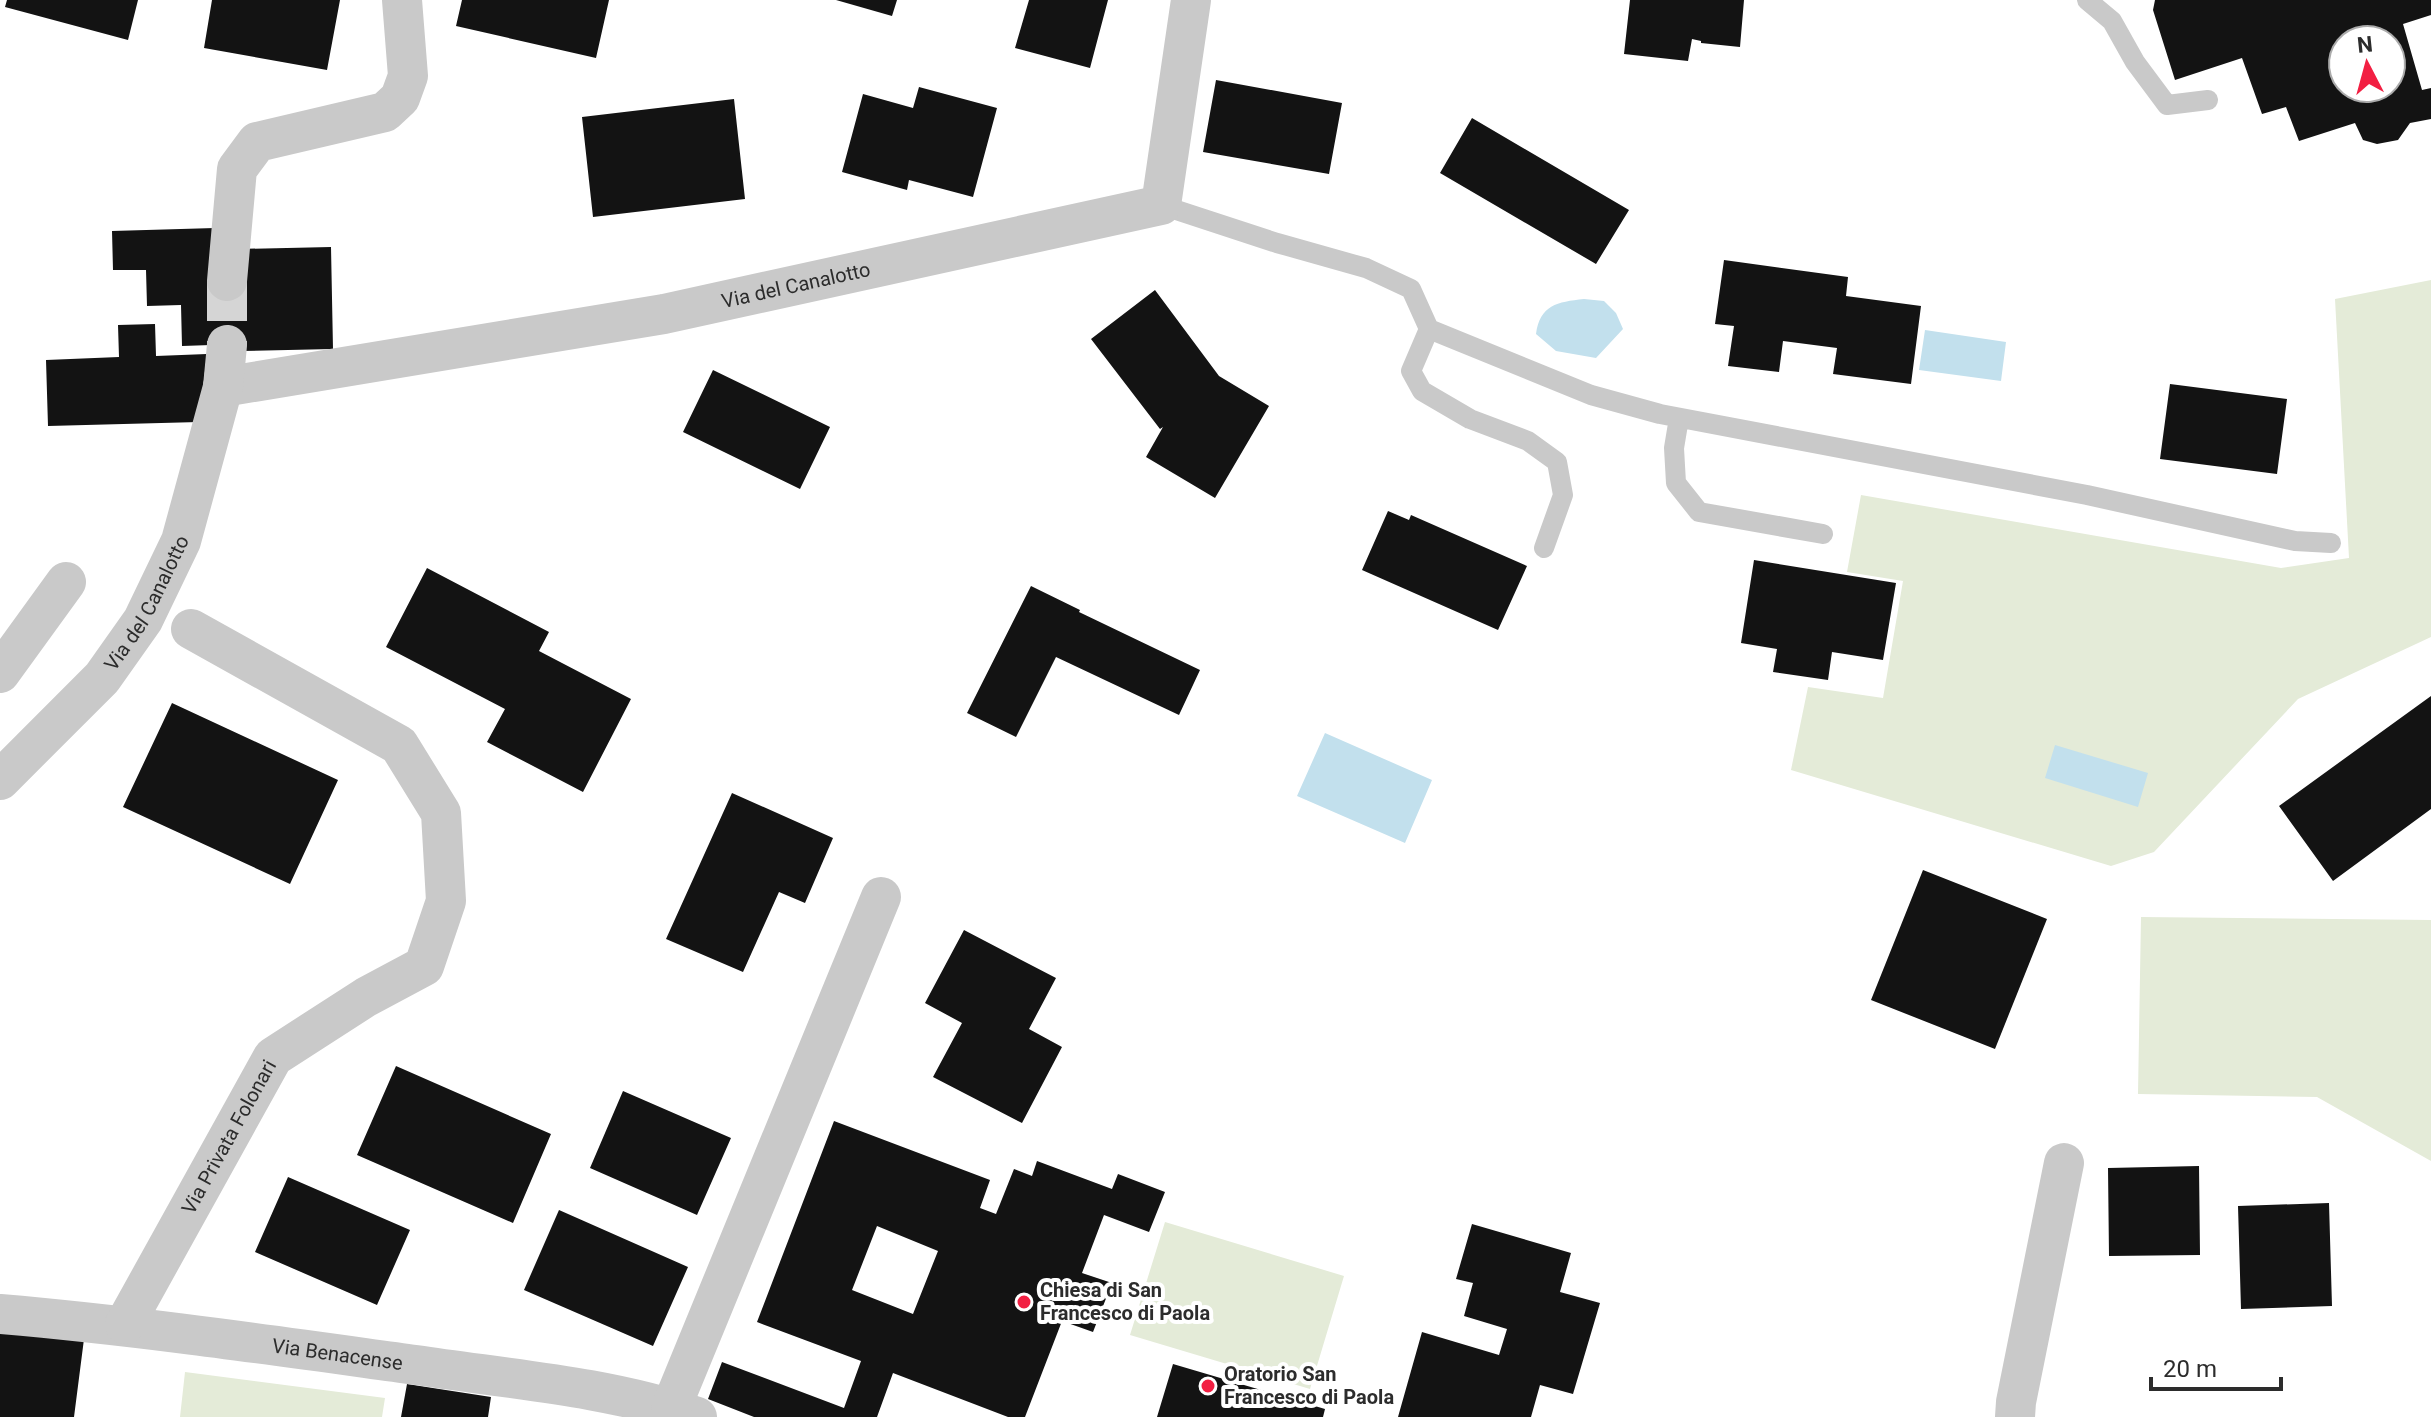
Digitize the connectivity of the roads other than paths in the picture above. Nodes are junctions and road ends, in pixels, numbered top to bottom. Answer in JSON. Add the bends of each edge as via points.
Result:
{"nodes":[{"id":1,"x":402,"y":0,"type":"edge"},
{"id":2,"x":1191,"y":0,"type":"edge"},
{"id":3,"x":2087,"y":0,"type":"edge"},
{"id":4,"x":2208,"y":100,"type":"dead end"},
{"id":5,"x":1161,"y":205,"type":"junction"},
{"id":6,"x":227,"y":281,"type":"tunnel mouth"},
{"id":7,"x":1429,"y":329,"type":"junction"},
{"id":8,"x":227,"y":345,"type":"tunnel mouth"},
{"id":9,"x":223,"y":387,"type":"junction"},
{"id":10,"x":1679,"y":418,"type":"junction"},
{"id":11,"x":1823,"y":534,"type":"dead end"},
{"id":12,"x":2331,"y":543,"type":"dead end"},
{"id":13,"x":1544,"y":548,"type":"dead end"},
{"id":14,"x":66,"y":582,"type":"dead end"},
{"id":15,"x":191,"y":629,"type":"dead end"},
{"id":16,"x":0,"y":673,"type":"edge"},
{"id":17,"x":0,"y":780,"type":"edge"},
{"id":18,"x":881,"y":897,"type":"dead end"},
{"id":19,"x":2064,"y":1163,"type":"dead end"},
{"id":20,"x":0,"y":1314,"type":"edge"},
{"id":21,"x":125,"y":1324,"type":"junction"},
{"id":22,"x":564,"y":1402,"type":"edge"},
{"id":23,"x":684,"y":1413,"type":"edge"},
{"id":24,"x":2015,"y":1417,"type":"edge"}],
"edges":[{"from":1,"to":6,"type":"street","via":[[408,76],[400,98],[385,112],[257,142],[237,169]]},
{"from":2,"to":5,"type":"street"},
{"from":3,"to":4,"type":"lane","via":[[2112,21],[2167,105]]},
{"from":5,"to":7,"type":"lane","via":[[1366,268],[1411,289]]},
{"from":5,"to":9,"type":"street","name":"Via del Canalotto","via":[[664,314]]},
{"from":7,"to":10,"type":"lane","via":[[1591,395]]},
{"from":7,"to":13,"type":"lane","via":[[1411,371],[1422,391],[1470,419],[1528,441],[1557,462],[1563,495]]},
{"from":8,"to":9,"type":"street","name":"Via del Canalotto"},
{"from":9,"to":17,"type":"street","name":"Via del Canalotto","via":[[181,541],[143,620],[102,678]]},
{"from":10,"to":11,"type":"lane","via":[[1676,483],[1699,512]]},
{"from":10,"to":12,"type":"lane","via":[[2087,495],[2295,541]]},
{"from":14,"to":16,"type":"street"},
{"from":15,"to":21,"type":"street","name":"Via Privata Folonari","via":[[399,745],[441,813],[446,901],[424,966],[273,1057]]},
{"from":18,"to":23,"type":"street","name":"Via Benacense"},
{"from":19,"to":24,"type":"street"},
{"from":20,"to":21,"type":"street","name":"Via Benacense"},
{"from":21,"to":22,"type":"street","name":"Via Benacense"},
{"from":22,"to":23,"type":"street","name":"Via Benacense"}]}
